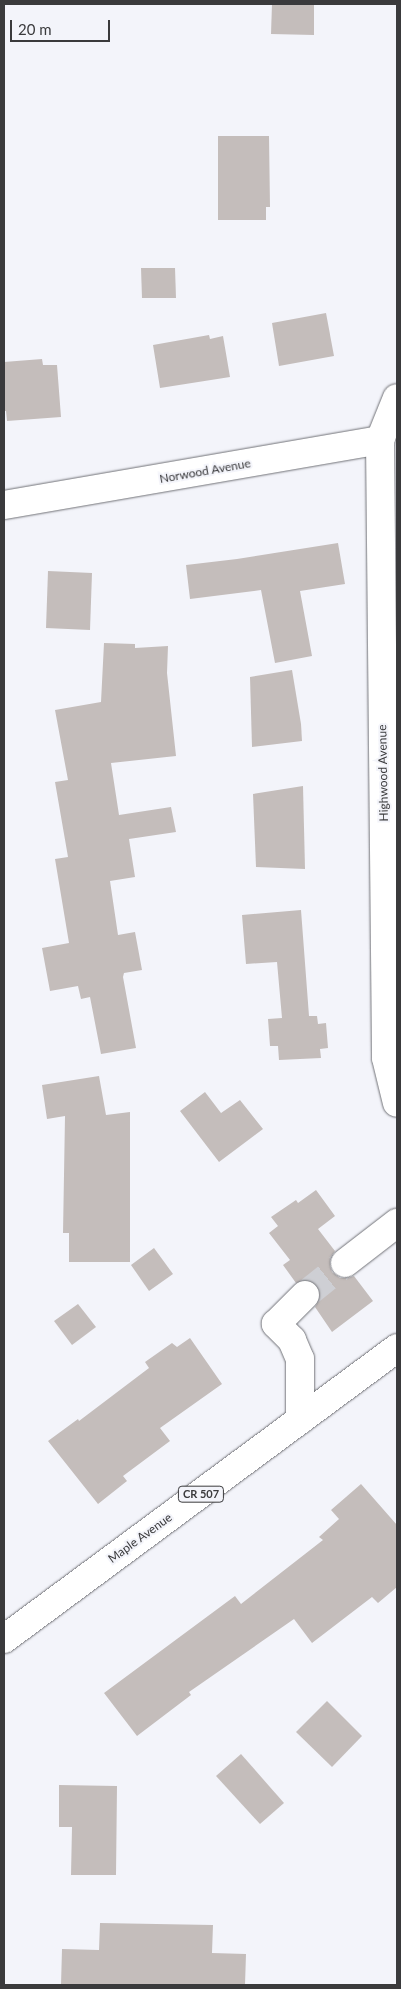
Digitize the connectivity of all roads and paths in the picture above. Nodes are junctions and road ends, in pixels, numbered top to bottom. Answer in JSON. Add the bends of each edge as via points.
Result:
{"nodes":[{"id":1,"x":394,"y":407,"type":"edge"},
{"id":2,"x":380,"y":440,"type":"junction"},
{"id":3,"x":4,"y":505,"type":"edge"},
{"id":4,"x":397,"y":1104,"type":"edge"},
{"id":5,"x":397,"y":1223,"type":"edge"},
{"id":6,"x":344,"y":1263,"type":"tunnel mouth"},
{"id":7,"x":305,"y":1295,"type":"tunnel mouth"},
{"id":8,"x":397,"y":1348,"type":"edge"},
{"id":9,"x":300,"y":1420,"type":"junction"},
{"id":10,"x":4,"y":1639,"type":"edge"}],
"edges":[{"from":1,"to":2,"type":"street"},
{"from":2,"to":3,"type":"street","name":"Norwood Avenue"},
{"from":2,"to":4,"type":"street","name":"Highwood Avenue","via":[[386,1058]]},
{"from":5,"to":6,"type":"street"},
{"from":7,"to":9,"type":"street","via":[[276,1324],[292,1340],[300,1359]]},
{"from":8,"to":9,"type":"street","name":"Maple Avenue","number":"CR 507"},
{"from":9,"to":10,"type":"street","name":"Maple Avenue","number":"CR 507"}]}
